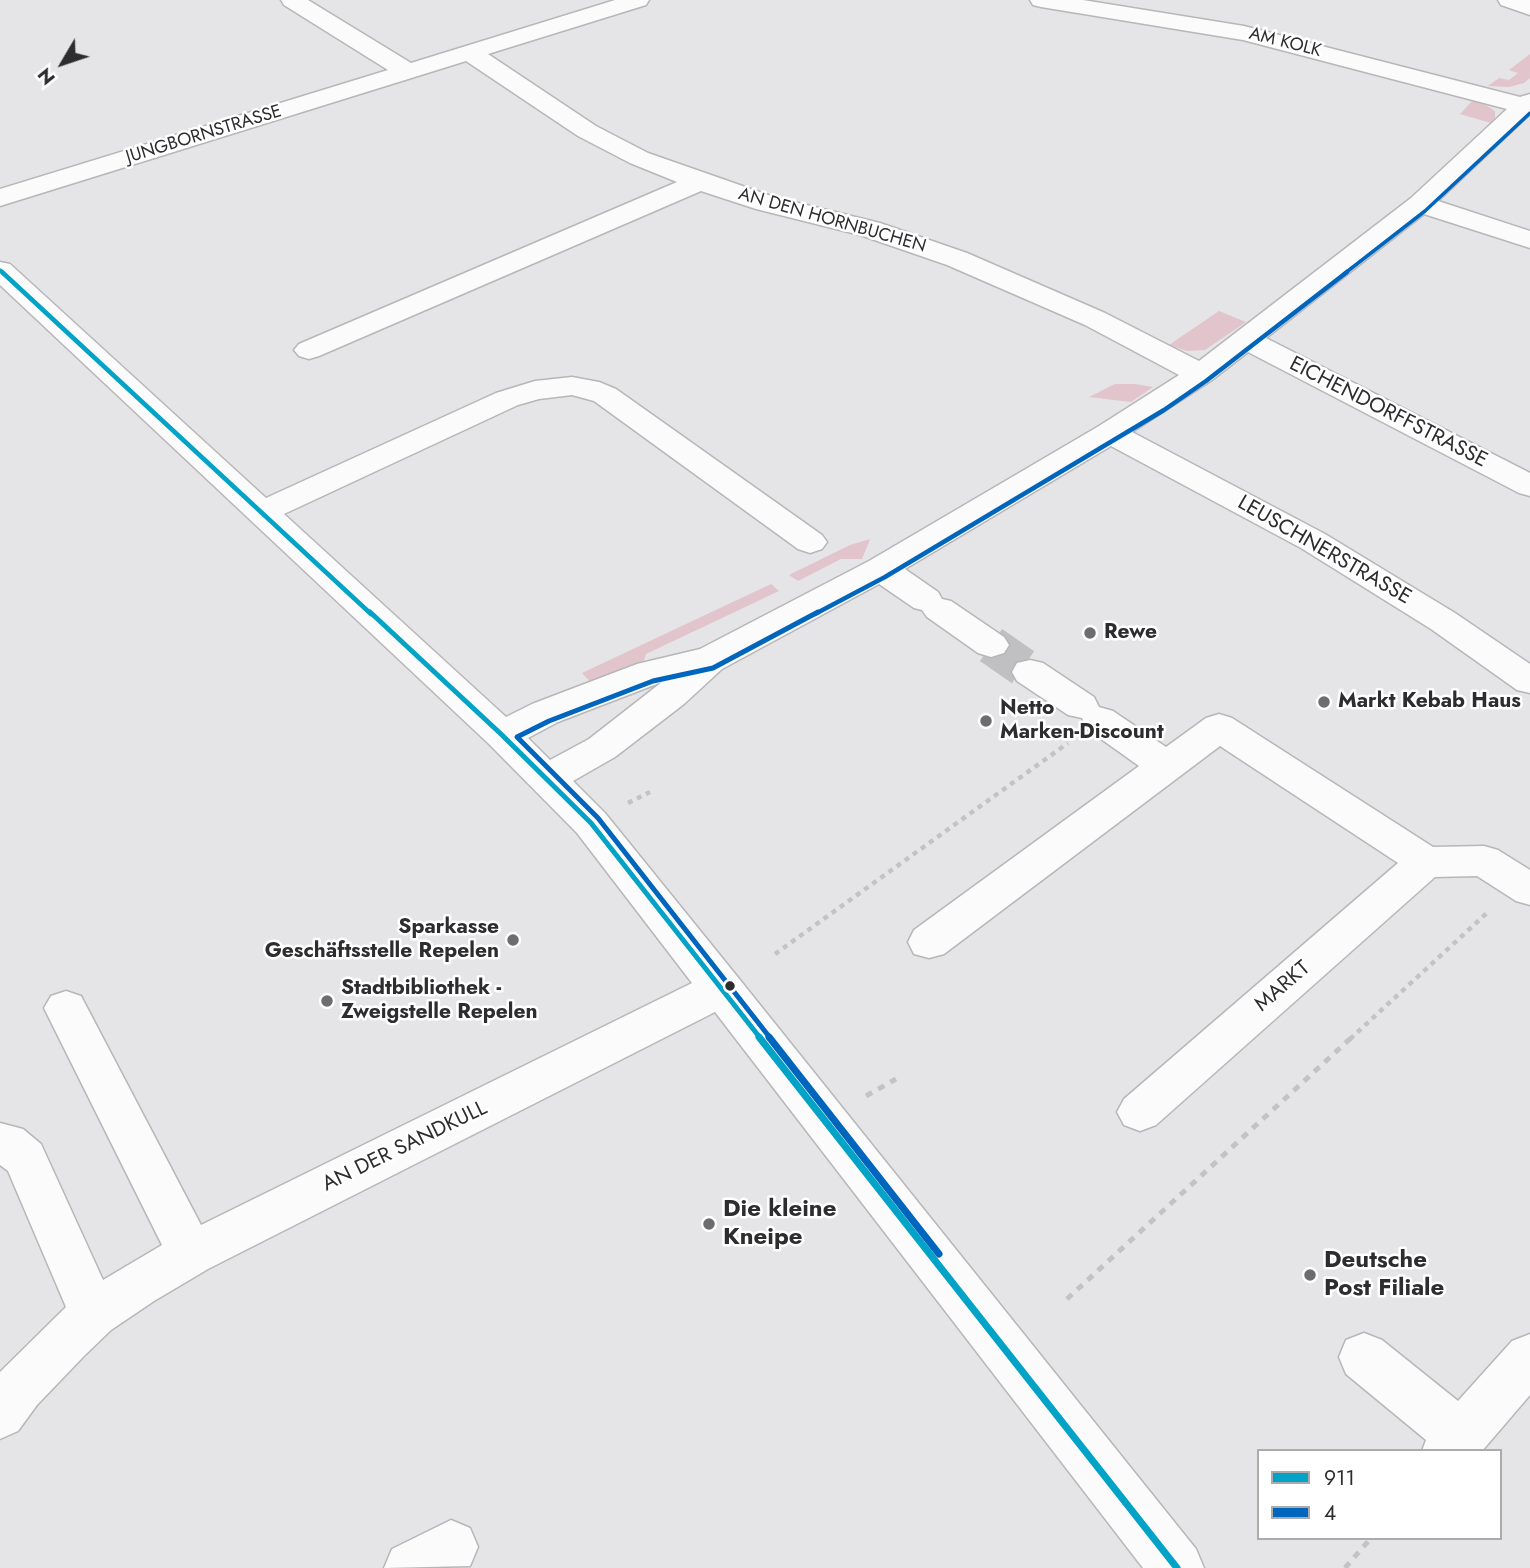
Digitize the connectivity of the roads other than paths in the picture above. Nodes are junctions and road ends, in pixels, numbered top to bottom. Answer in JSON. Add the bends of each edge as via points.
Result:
{"nodes":[{"id":1,"x":292,"y":0,"type":"edge"},
{"id":2,"x":638,"y":0,"type":"edge"},
{"id":3,"x":1041,"y":0,"type":"edge"},
{"id":4,"x":1509,"y":0,"type":"edge"},
{"id":5,"x":1530,"y":8,"type":"edge"},
{"id":6,"x":470,"y":53,"type":"junction"},
{"id":7,"x":407,"y":71,"type":"junction"},
{"id":8,"x":1528,"y":103,"type":"edge"},
{"id":9,"x":700,"y":182,"type":"junction"},
{"id":10,"x":0,"y":198,"type":"edge"},
{"id":11,"x":1420,"y":204,"type":"junction"},
{"id":12,"x":1530,"y":240,"type":"edge"},
{"id":13,"x":0,"y":270,"type":"edge"},
{"id":14,"x":1246,"y":340,"type":"junction"},
{"id":15,"x":309,"y":350,"type":"dead end"},
{"id":16,"x":1201,"y":374,"type":"junction"},
{"id":17,"x":1110,"y":433,"type":"junction"},
{"id":18,"x":1530,"y":486,"type":"edge"},
{"id":19,"x":262,"y":512,"type":"junction"},
{"id":20,"x":810,"y":542,"type":"dead end"},
{"id":21,"x":881,"y":569,"type":"junction"},
{"id":22,"x":991,"y":645,"type":"tunnel mouth"},
{"id":23,"x":709,"y":660,"type":"junction"},
{"id":24,"x":1030,"y":672,"type":"tunnel mouth"},
{"id":25,"x":1530,"y":681,"type":"edge"},
{"id":26,"x":502,"y":735,"type":"junction"},
{"id":27,"x":1166,"y":766,"type":"junction"},
{"id":28,"x":548,"y":778,"type":"junction"},
{"id":29,"x":1426,"y":862,"type":"junction"},
{"id":30,"x":1525,"y":886,"type":"edge"},
{"id":31,"x":929,"y":942,"type":"dead end"},
{"id":32,"x":721,"y":986,"type":"junction"},
{"id":33,"x":66,"y":1008,"type":"dead end"},
{"id":34,"x":1140,"y":1112,"type":"dead end"},
{"id":35,"x":0,"y":1143,"type":"edge"},
{"id":36,"x":191,"y":1254,"type":"junction"},
{"id":37,"x":94,"y":1314,"type":"junction"},
{"id":38,"x":1364,"y":1357,"type":"dead end"},
{"id":39,"x":1530,"y":1358,"type":"edge"},
{"id":40,"x":0,"y":1414,"type":"edge"},
{"id":41,"x":1454,"y":1443,"type":"edge"},
{"id":42,"x":1177,"y":1568,"type":"edge"}],
"edges":[{"from":1,"to":7,"type":"street"},
{"from":2,"to":6,"type":"street","name":"JUNGBORNSTRASSE"},
{"from":3,"to":8,"type":"street","name":"AM KOLK","via":[[1257,36]]},
{"from":4,"to":5,"type":"street"},
{"from":6,"to":7,"type":"street","name":"JUNGBORNSTRASSE"},
{"from":6,"to":9,"type":"street","name":"AN DEN HORNBUCHEN","via":[[612,145]]},
{"from":7,"to":10,"type":"street","name":"JUNGBORNSTRASSE"},
{"from":8,"to":11,"type":"street"},
{"from":9,"to":15,"type":"street"},
{"from":9,"to":16,"type":"street","name":"AN DEN HORNBUCHEN","via":[[870,229],[957,259],[1095,319]]},
{"from":11,"to":12,"type":"street"},
{"from":11,"to":14,"type":"street"},
{"from":13,"to":19,"type":"street"},
{"from":14,"to":16,"type":"street"},
{"from":14,"to":18,"type":"street","name":"EICHENDORFFSTRASSE"},
{"from":16,"to":17,"type":"street"},
{"from":17,"to":21,"type":"street"},
{"from":17,"to":25,"type":"street","name":"LEUSCHNERSTRASSE","via":[[1313,541]]},
{"from":19,"to":20,"type":"street","via":[[507,400],[535,390],[572,386],[605,395]]},
{"from":19,"to":26,"type":"street"},
{"from":21,"to":22,"type":"street"},
{"from":21,"to":23,"type":"street"},
{"from":23,"to":26,"type":"street","via":[[650,673],[545,713]]},
{"from":23,"to":28,"type":"street","via":[[602,748]]},
{"from":24,"to":27,"type":"street"},
{"from":26,"to":28,"type":"street"},
{"from":27,"to":29,"type":"street","via":[[1219,727]]},
{"from":27,"to":31,"type":"street"},
{"from":28,"to":32,"type":"street","via":[[591,823]]},
{"from":29,"to":30,"type":"street","via":[[1484,861]]},
{"from":29,"to":34,"type":"street","name":"MARKT"},
{"from":32,"to":36,"type":"street","name":"AN DER SANDKULL","via":[[678,1012]]},
{"from":32,"to":42,"type":"street"},
{"from":33,"to":36,"type":"street"},
{"from":35,"to":37,"type":"street","via":[[7,1143],[25,1158]]},
{"from":36,"to":37,"type":"street","name":"AN DER SANDKULL"},
{"from":37,"to":40,"type":"street","name":"AN DER SANDKULL","via":[[19,1388]]},
{"from":38,"to":41,"type":"street"},
{"from":39,"to":41,"type":"street"}]}
